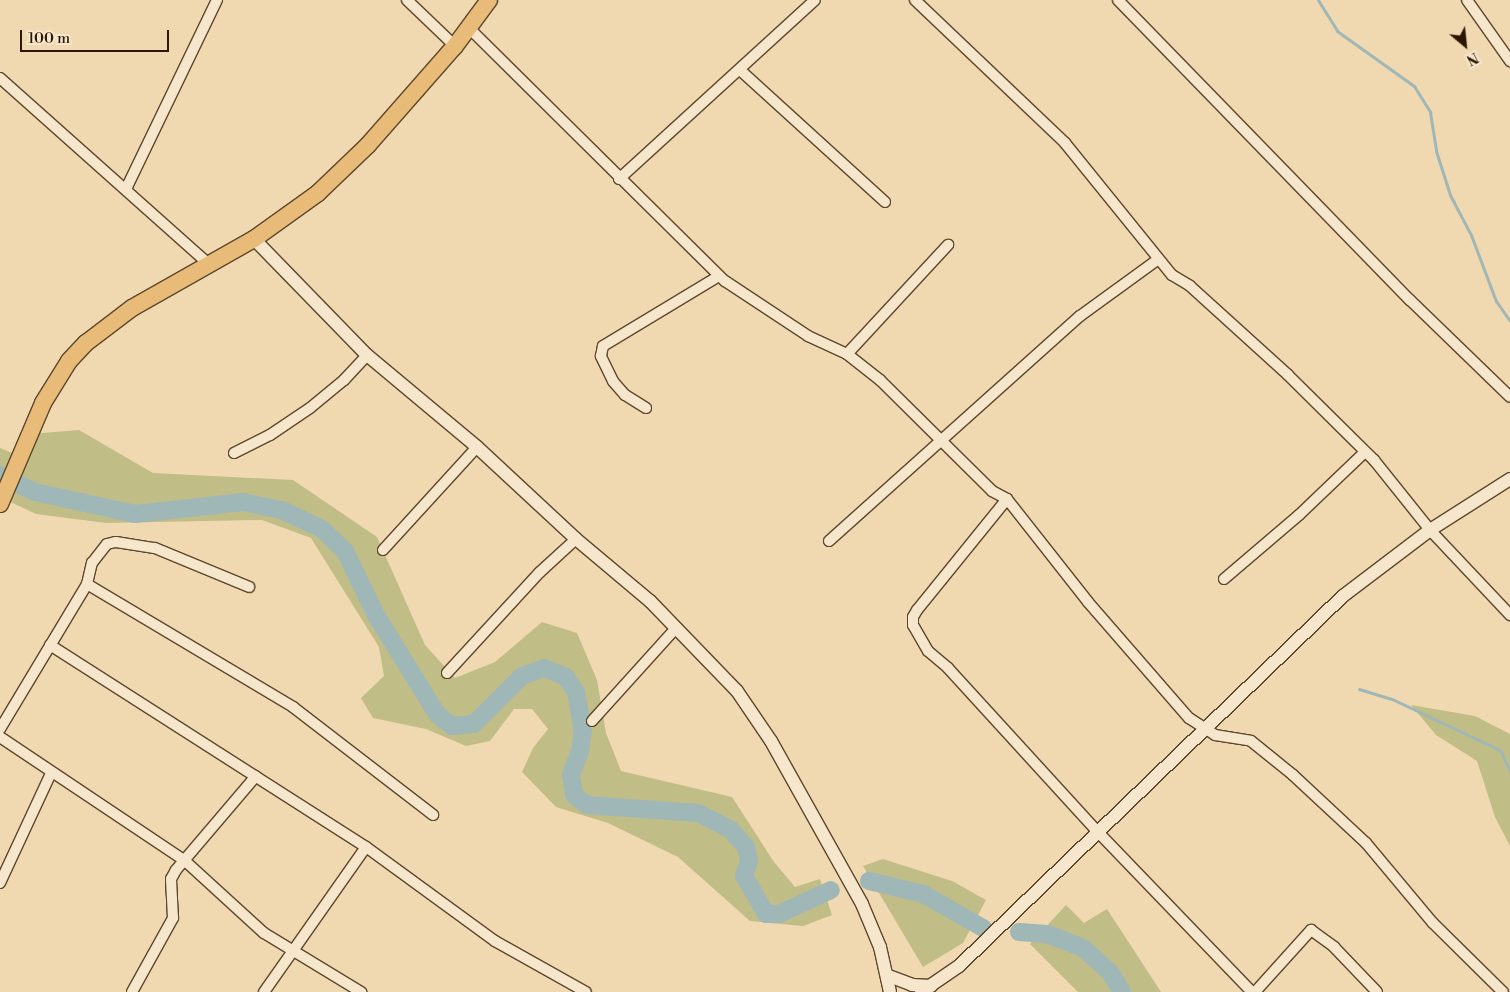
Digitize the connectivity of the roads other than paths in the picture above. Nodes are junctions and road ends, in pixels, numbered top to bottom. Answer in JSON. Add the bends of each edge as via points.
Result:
{"nodes":[{"id":1,"x":217,"y":0,"type":"edge"},
{"id":2,"x":408,"y":0,"type":"edge"},
{"id":3,"x":489,"y":0,"type":"edge"},
{"id":4,"x":815,"y":0,"type":"edge"},
{"id":5,"x":915,"y":0,"type":"edge"},
{"id":6,"x":1118,"y":0,"type":"edge"},
{"id":7,"x":1467,"y":0,"type":"edge"},
{"id":8,"x":469,"y":28,"type":"junction"},
{"id":9,"x":455,"y":46,"type":"junction"},
{"id":10,"x":1510,"y":61,"type":"edge"},
{"id":11,"x":740,"y":70,"type":"junction"},
{"id":12,"x":0,"y":78,"type":"edge"},
{"id":13,"x":619,"y":179,"type":"junction"},
{"id":14,"x":126,"y":189,"type":"junction"},
{"id":15,"x":885,"y":202,"type":"dead end"},
{"id":16,"x":254,"y":239,"type":"junction"},
{"id":17,"x":948,"y":245,"type":"dead end"},
{"id":18,"x":1157,"y":260,"type":"junction"},
{"id":19,"x":208,"y":263,"type":"junction"},
{"id":20,"x":719,"y":276,"type":"junction"},
{"id":21,"x":847,"y":354,"type":"junction"},
{"id":22,"x":367,"y":355,"type":"junction"},
{"id":23,"x":1510,"y":397,"type":"edge"},
{"id":24,"x":646,"y":408,"type":"dead end"},
{"id":25,"x":943,"y":442,"type":"junction"},
{"id":26,"x":477,"y":447,"type":"junction"},
{"id":27,"x":1365,"y":452,"type":"junction"},
{"id":28,"x":234,"y":453,"type":"dead end"},
{"id":29,"x":1510,"y":479,"type":"edge"},
{"id":30,"x":2,"y":499,"type":"edge"},
{"id":31,"x":1007,"y":499,"type":"junction"},
{"id":32,"x":1430,"y":530,"type":"junction"},
{"id":33,"x":576,"y":539,"type":"junction"},
{"id":34,"x":830,"y":541,"type":"dead end"},
{"id":35,"x":383,"y":550,"type":"dead end"},
{"id":36,"x":1224,"y":578,"type":"dead end"},
{"id":37,"x":87,"y":584,"type":"junction"},
{"id":38,"x":249,"y":587,"type":"dead end"},
{"id":39,"x":1510,"y":615,"type":"edge"},
{"id":40,"x":676,"y":628,"type":"junction"},
{"id":41,"x":50,"y":645,"type":"junction"},
{"id":42,"x":447,"y":673,"type":"dead end"},
{"id":43,"x":592,"y":721,"type":"dead end"},
{"id":44,"x":0,"y":729,"type":"edge"},
{"id":45,"x":1203,"y":729,"type":"junction"},
{"id":46,"x":0,"y":737,"type":"edge"},
{"id":47,"x":51,"y":773,"type":"junction"},
{"id":48,"x":256,"y":776,"type":"junction"},
{"id":49,"x":433,"y":815,"type":"dead end"},
{"id":50,"x":1096,"y":831,"type":"junction"},
{"id":51,"x":366,"y":847,"type":"junction"},
{"id":52,"x":184,"y":860,"type":"junction"},
{"id":53,"x":0,"y":883,"type":"edge"},
{"id":54,"x":290,"y":952,"type":"junction"},
{"id":55,"x":889,"y":976,"type":"junction"},
{"id":56,"x":930,"y":990,"type":"edge"},
{"id":57,"x":132,"y":992,"type":"edge"},
{"id":58,"x":264,"y":992,"type":"edge"},
{"id":59,"x":361,"y":992,"type":"edge"},
{"id":60,"x":586,"y":992,"type":"edge"},
{"id":61,"x":890,"y":992,"type":"edge"},
{"id":62,"x":1254,"y":992,"type":"edge"},
{"id":63,"x":1377,"y":992,"type":"edge"},
{"id":64,"x":1503,"y":992,"type":"edge"}],
"edges":[{"from":1,"to":14,"type":"street"},
{"from":2,"to":9,"type":"street"},
{"from":3,"to":8,"type":"main road"},
{"from":4,"to":11,"type":"street"},
{"from":5,"to":18,"type":"street","via":[[1065,143],[1143,237]]},
{"from":6,"to":23,"type":"street","via":[[1410,300]]},
{"from":7,"to":10,"type":"street"},
{"from":8,"to":9,"type":"main road"},
{"from":8,"to":13,"type":"street"},
{"from":9,"to":16,"type":"main road","via":[[368,145],[318,193]]},
{"from":11,"to":13,"type":"street"},
{"from":11,"to":15,"type":"street"},
{"from":12,"to":14,"type":"street"},
{"from":13,"to":20,"type":"street"},
{"from":14,"to":19,"type":"street"},
{"from":16,"to":19,"type":"main road"},
{"from":16,"to":22,"type":"street"},
{"from":17,"to":21,"type":"street"},
{"from":18,"to":25,"type":"street","via":[[1080,316]]},
{"from":18,"to":27,"type":"street","via":[[1288,375]]},
{"from":19,"to":30,"type":"main road","via":[[104,326],[68,361],[43,402]]},
{"from":20,"to":21,"type":"street","via":[[808,336]]},
{"from":20,"to":24,"type":"street","via":[[603,346],[601,356],[613,380],[625,395]]},
{"from":21,"to":25,"type":"street","via":[[880,380]]},
{"from":22,"to":26,"type":"street"},
{"from":22,"to":28,"type":"street","via":[[344,380],[310,408],[270,435]]},
{"from":25,"to":31,"type":"street","via":[[992,491]]},
{"from":25,"to":34,"type":"street"},
{"from":26,"to":33,"type":"street"},
{"from":26,"to":35,"type":"street"},
{"from":27,"to":32,"type":"street","via":[[1394,482]]},
{"from":27,"to":36,"type":"street","via":[[1299,515]]},
{"from":29,"to":32,"type":"street"},
{"from":31,"to":45,"type":"street","via":[[1166,695]]},
{"from":31,"to":50,"type":"street","via":[[917,610],[913,624],[928,651],[948,668]]},
{"from":32,"to":39,"type":"street"},
{"from":32,"to":45,"type":"street","via":[[1343,596]]},
{"from":33,"to":40,"type":"street"},
{"from":33,"to":42,"type":"street","via":[[540,572]]},
{"from":37,"to":38,"type":"street","via":[[92,563],[100,550],[116,542],[155,548]]},
{"from":37,"to":41,"type":"street"},
{"from":37,"to":49,"type":"street","via":[[293,707]]},
{"from":40,"to":43,"type":"street"},
{"from":40,"to":55,"type":"street","via":[[737,691],[771,740],[862,904],[874,928]]},
{"from":41,"to":44,"type":"street"},
{"from":41,"to":48,"type":"street"},
{"from":45,"to":50,"type":"street"},
{"from":45,"to":64,"type":"street","via":[[1215,735],[1251,740],[1293,775],[1366,843],[1433,923]]},
{"from":46,"to":47,"type":"street"},
{"from":47,"to":52,"type":"street"},
{"from":47,"to":53,"type":"street"},
{"from":48,"to":51,"type":"street"},
{"from":48,"to":52,"type":"street"},
{"from":50,"to":56,"type":"street"},
{"from":50,"to":62,"type":"street"},
{"from":51,"to":54,"type":"street"},
{"from":51,"to":60,"type":"street","via":[[495,941]]},
{"from":52,"to":54,"type":"street","via":[[250,922]]},
{"from":52,"to":57,"type":"street","via":[[171,879],[172,918]]},
{"from":54,"to":58,"type":"street"},
{"from":54,"to":59,"type":"street"},
{"from":55,"to":56,"type":"street"},
{"from":55,"to":61,"type":"street"},
{"from":62,"to":63,"type":"street","via":[[1311,930],[1334,948]]}]}
